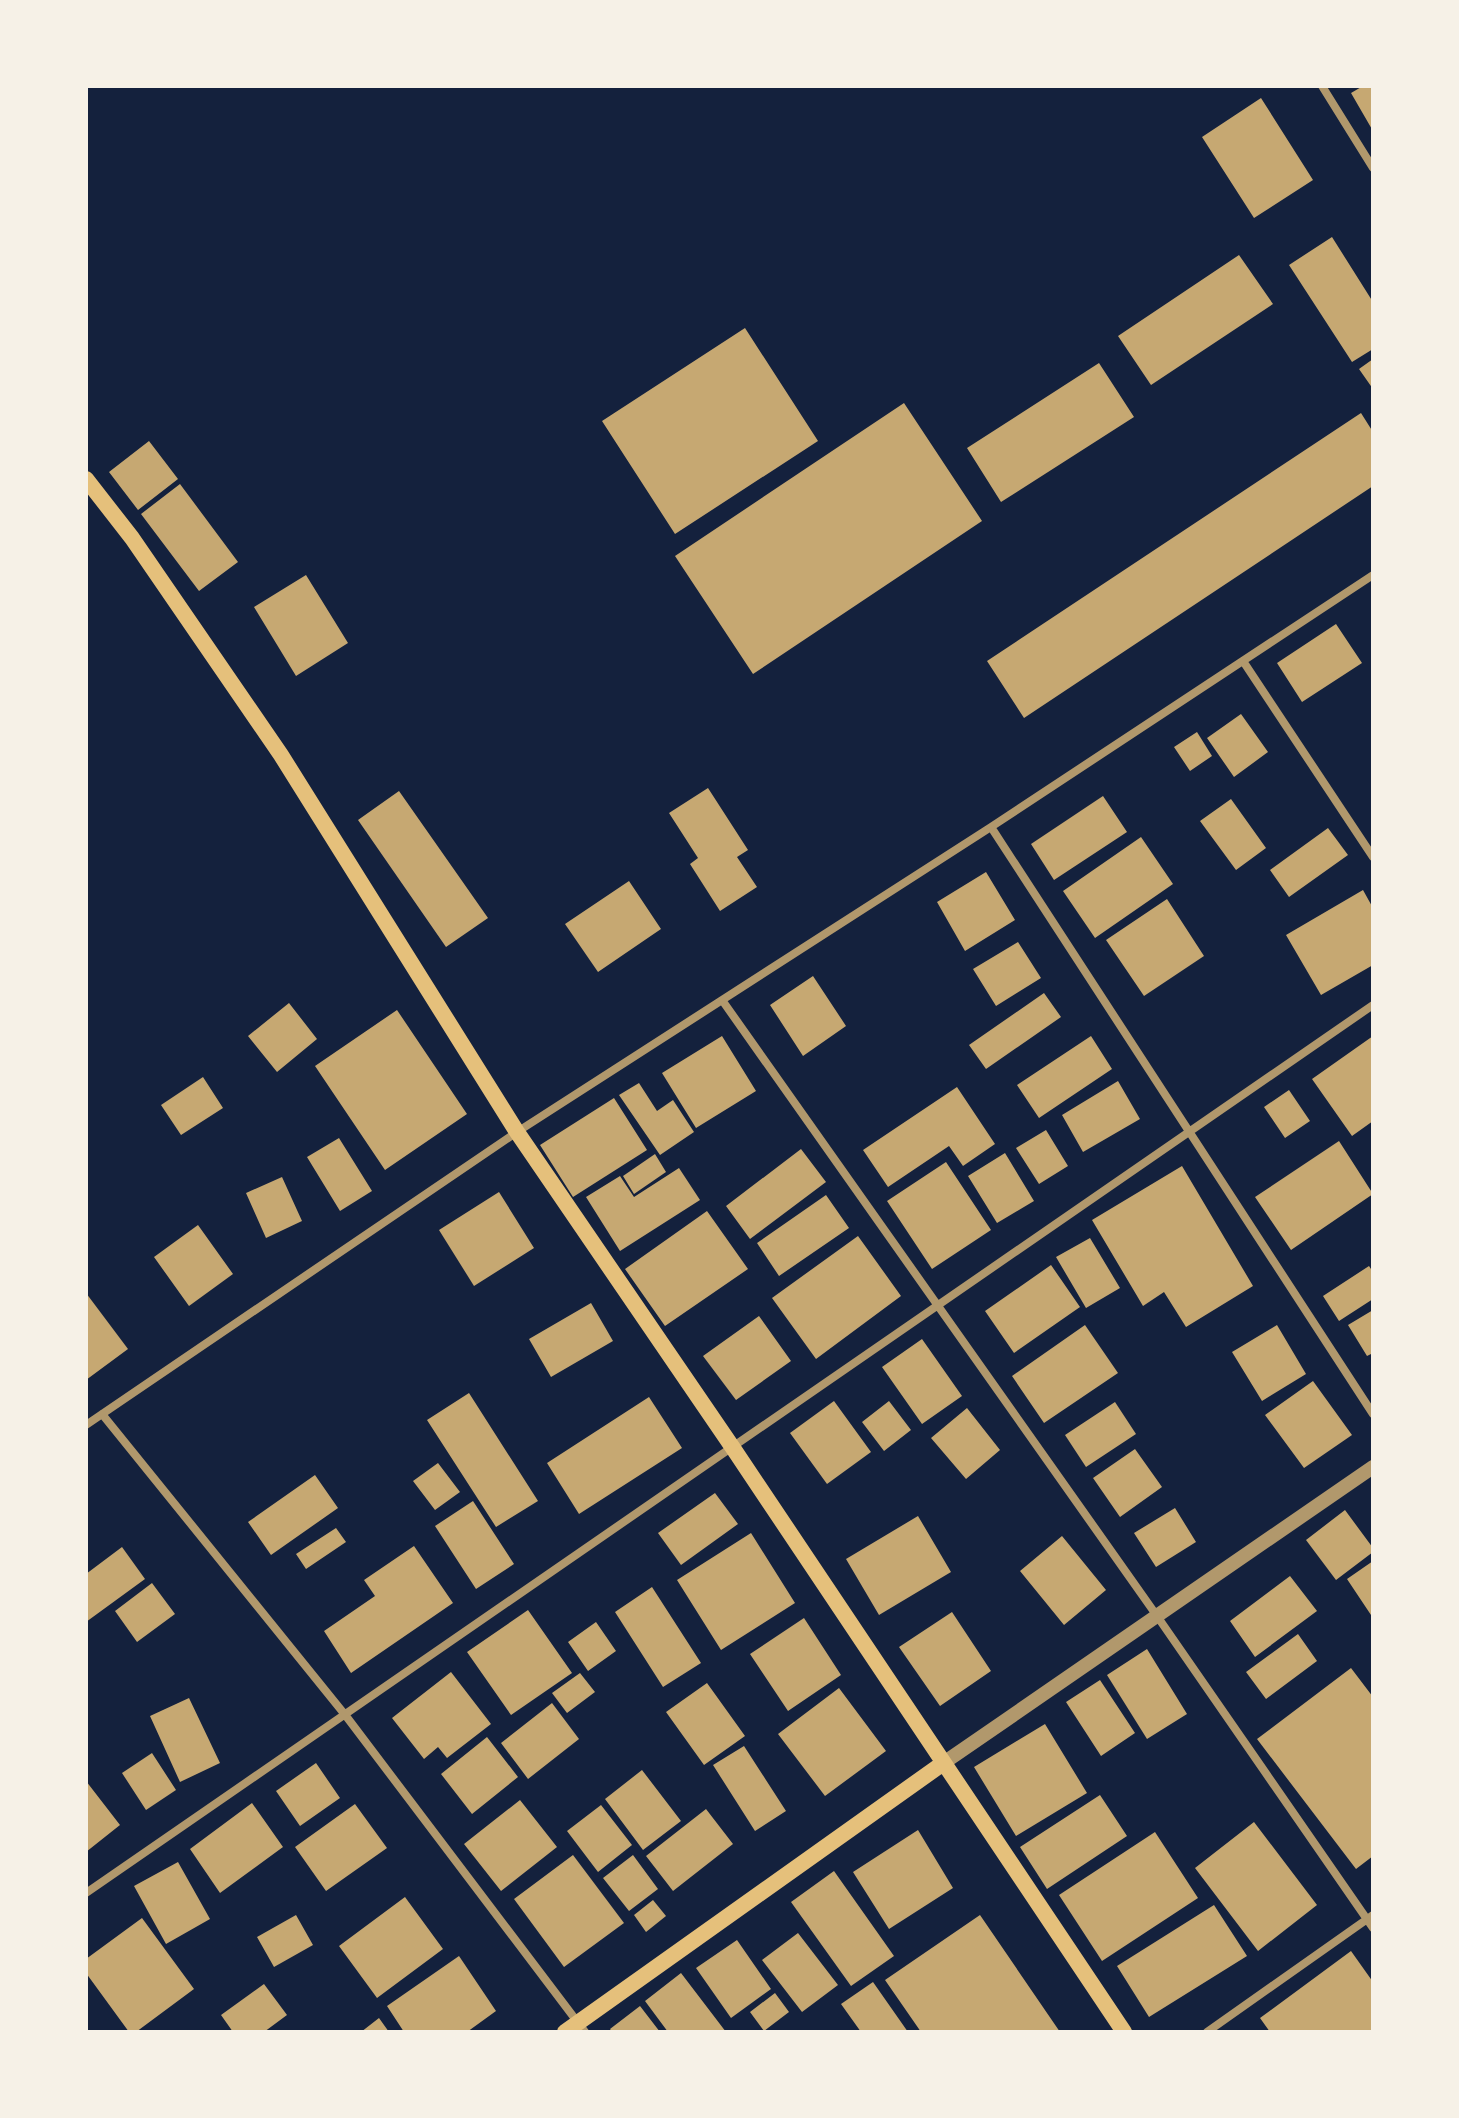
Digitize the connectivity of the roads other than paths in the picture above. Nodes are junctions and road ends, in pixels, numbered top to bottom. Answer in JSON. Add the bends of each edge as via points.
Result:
{"nodes":[{"id":1,"x":1322,"y":86,"type":"edge"},
{"id":2,"x":1373,"y":168,"type":"edge"},
{"id":3,"x":86,"y":479,"type":"edge"},
{"id":4,"x":1373,"y":575,"type":"edge"},
{"id":5,"x":1243,"y":661,"type":"junction"},
{"id":6,"x":991,"y":827,"type":"junction"},
{"id":7,"x":1373,"y":857,"type":"edge"},
{"id":8,"x":722,"y":1000,"type":"junction"},
{"id":9,"x":1373,"y":1005,"type":"edge"},
{"id":10,"x":1189,"y":1131,"type":"junction"},
{"id":11,"x":517,"y":1132,"type":"junction"},
{"id":12,"x":936,"y":1307,"type":"junction"},
{"id":13,"x":102,"y":1414,"type":"junction"},
{"id":14,"x":1373,"y":1414,"type":"edge"},
{"id":15,"x":86,"y":1425,"type":"edge"},
{"id":16,"x":733,"y":1448,"type":"junction"},
{"id":17,"x":1373,"y":1467,"type":"edge"},
{"id":18,"x":1157,"y":1616,"type":"junction"},
{"id":19,"x":346,"y":1716,"type":"junction"},
{"id":20,"x":942,"y":1764,"type":"junction"},
{"id":21,"x":86,"y":1893,"type":"edge"},
{"id":22,"x":1370,"y":1917,"type":"edge"},
{"id":23,"x":1373,"y":1928,"type":"edge"},
{"id":24,"x":576,"y":2029,"type":"edge"},
{"id":25,"x":1124,"y":2032,"type":"edge"},
{"id":26,"x":1207,"y":2032,"type":"edge"}],
"edges":[{"from":1,"to":2,"type":"street"},
{"from":3,"to":11,"type":"main road","via":[[281,755]]},
{"from":4,"to":5,"type":"street"},
{"from":5,"to":6,"type":"street"},
{"from":5,"to":7,"type":"street"},
{"from":6,"to":8,"type":"street"},
{"from":6,"to":10,"type":"street"},
{"from":8,"to":11,"type":"street"},
{"from":8,"to":12,"type":"street"},
{"from":9,"to":10,"type":"street"},
{"from":10,"to":12,"type":"street"},
{"from":10,"to":14,"type":"street"},
{"from":11,"to":13,"type":"street"},
{"from":11,"to":16,"type":"main road"},
{"from":12,"to":16,"type":"street"},
{"from":12,"to":18,"type":"street"},
{"from":13,"to":15,"type":"street"},
{"from":13,"to":19,"type":"street"},
{"from":16,"to":19,"type":"street"},
{"from":16,"to":20,"type":"main road"},
{"from":17,"to":18,"type":"street"},
{"from":18,"to":20,"type":"street"},
{"from":18,"to":22,"type":"street"},
{"from":19,"to":21,"type":"street"},
{"from":19,"to":24,"type":"street"},
{"from":20,"to":24,"type":"main road"},
{"from":20,"to":25,"type":"main road"},
{"from":22,"to":23,"type":"street"},
{"from":22,"to":26,"type":"street"}]}
